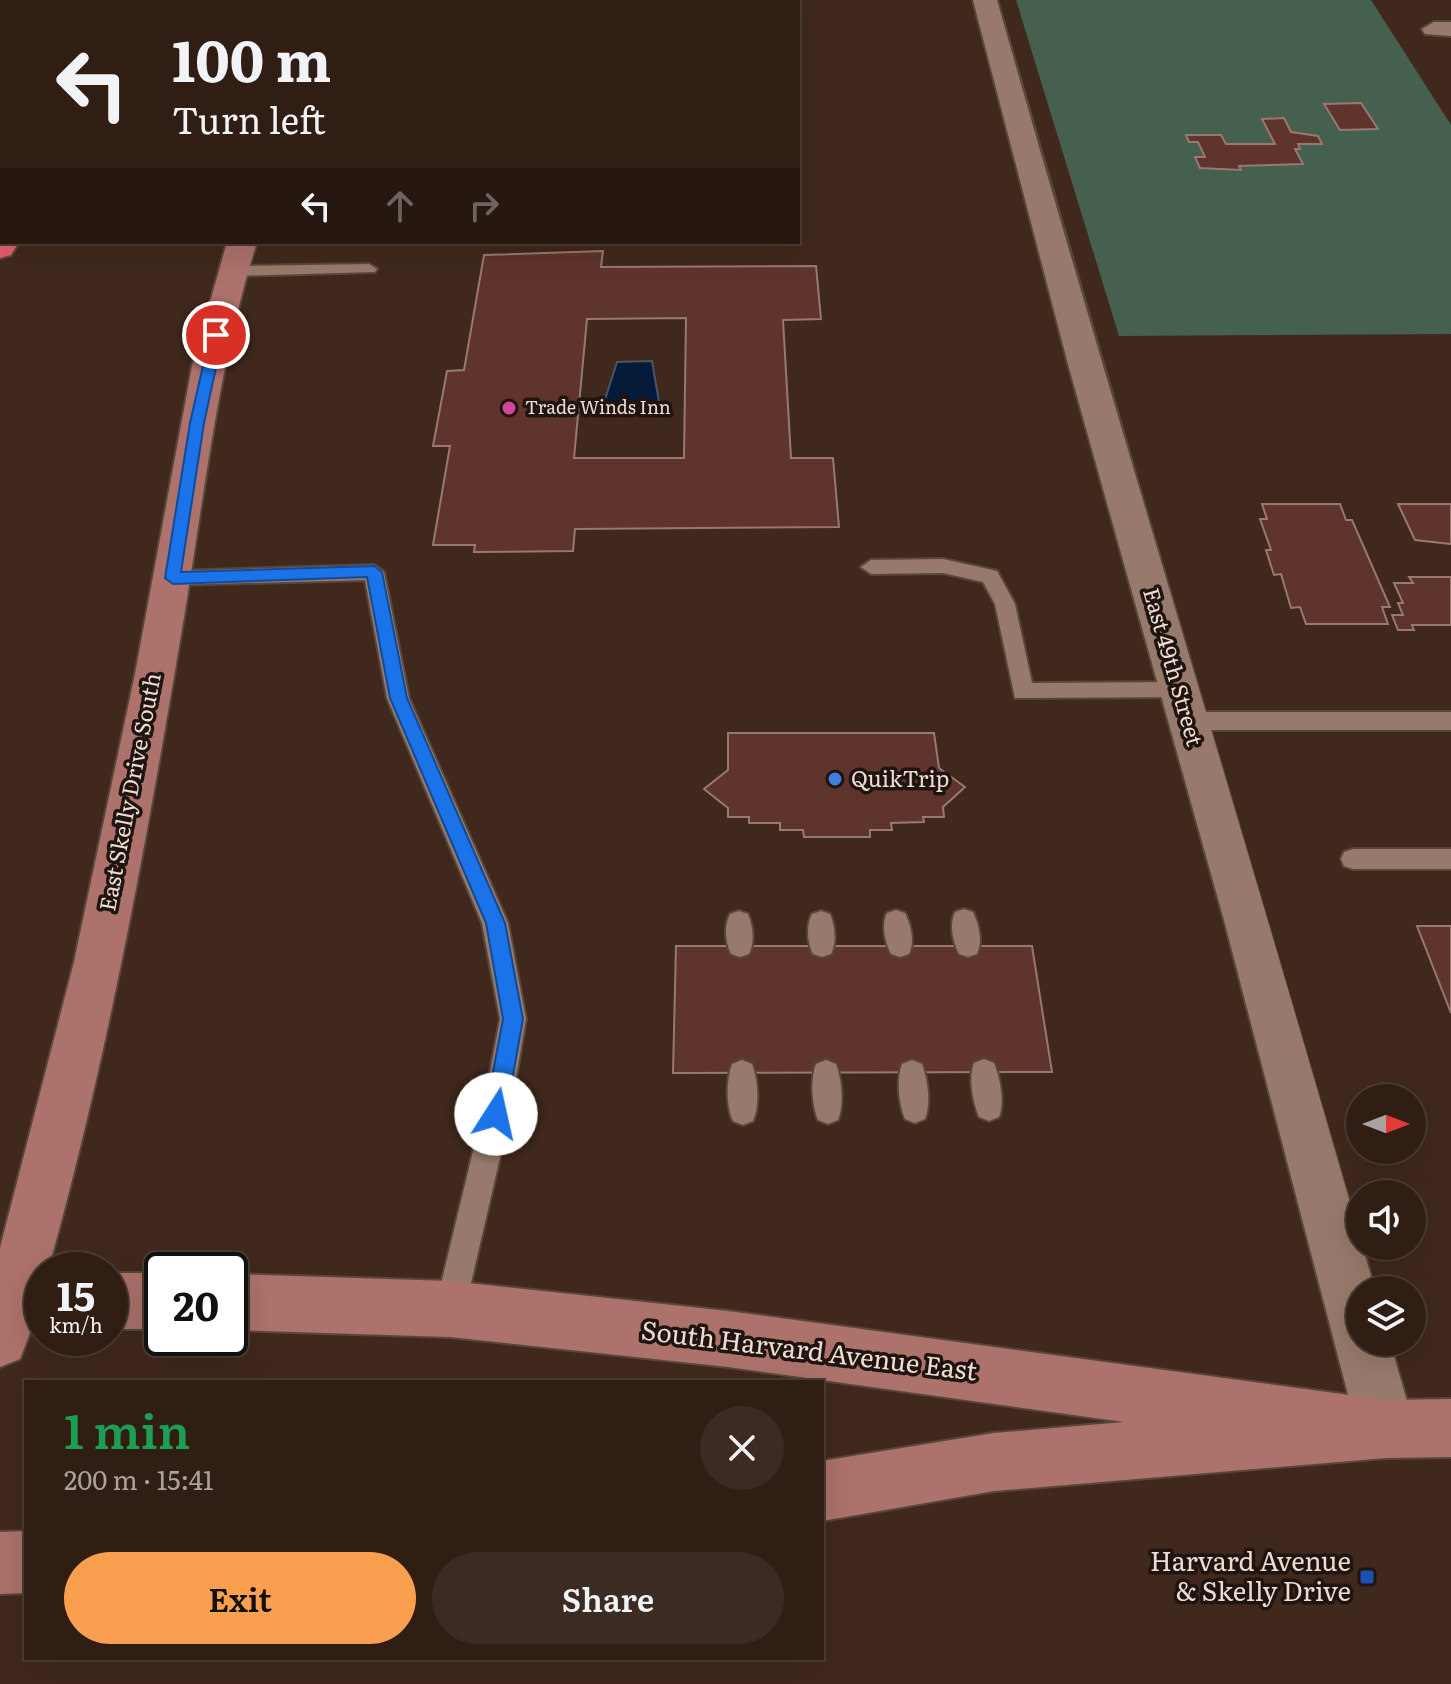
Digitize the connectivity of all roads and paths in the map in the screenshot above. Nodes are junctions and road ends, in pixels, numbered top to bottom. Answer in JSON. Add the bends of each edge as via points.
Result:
{"nodes":[{"id":1,"x":985,"y":0,"type":"edge"},
{"id":2,"x":237,"y":257,"type":"edge"},
{"id":3,"x":369,"y":269,"type":"dead end"},
{"id":4,"x":871,"y":567,"type":"dead end"},
{"id":5,"x":173,"y":578,"type":"junction"},
{"id":6,"x":1184,"y":706,"type":"junction"},
{"id":7,"x":1451,"y":721,"type":"edge"},
{"id":8,"x":1353,"y":859,"type":"dead end"},
{"id":9,"x":1451,"y":859,"type":"edge"},
{"id":10,"x":964,"y":920,"type":"dead end"},
{"id":11,"x":968,"y":946,"type":"dead end"},
{"id":12,"x":984,"y":1072,"type":"dead end"},
{"id":13,"x":742,"y":1073,"type":"dead end"},
{"id":14,"x":826,"y":1073,"type":"dead end"},
{"id":15,"x":912,"y":1073,"type":"dead end"},
{"id":16,"x":989,"y":1108,"type":"dead end"},
{"id":17,"x":915,"y":1110,"type":"dead end"},
{"id":18,"x":828,"y":1111,"type":"dead end"},
{"id":19,"x":743,"y":1112,"type":"dead end"},
{"id":20,"x":1346,"y":1284,"type":"edge"},
{"id":21,"x":248,"y":1303,"type":"edge"},
{"id":22,"x":450,"y":1309,"type":"junction"},
{"id":23,"x":13,"y":1312,"type":"edge"},
{"id":24,"x":1366,"y":1356,"type":"edge"},
{"id":25,"x":1451,"y":1428,"type":"edge"},
{"id":26,"x":1386,"y":1429,"type":"junction"},
{"id":27,"x":824,"y":1491,"type":"edge"},
{"id":28,"x":24,"y":1562,"type":"edge"},
{"id":29,"x":0,"y":1563,"type":"edge"}],
"edges":[{"from":1,"to":6,"type":"street","name":"East 49th Street"},
{"from":2,"to":3,"type":"lane"},
{"from":2,"to":5,"type":"main road","name":"East Skelly Drive South","via":[[197,423]]},
{"from":4,"to":6,"type":"lane","via":[[943,566],[990,576],[1005,604],[1023,692]]},
{"from":5,"to":22,"type":"lane","via":[[374,572],[398,698],[495,923],[513,1019]]},
{"from":5,"to":23,"type":"main road","name":"East Skelly Drive South","via":[[115,873]]},
{"from":6,"to":7,"type":"lane"},
{"from":6,"to":20,"type":"street","name":"East 49th Street"},
{"from":8,"to":9,"type":"lane"},
{"from":10,"to":11,"type":"lane"},
{"from":12,"to":16,"type":"lane"},
{"from":13,"to":19,"type":"lane"},
{"from":14,"to":18,"type":"lane"},
{"from":15,"to":17,"type":"lane"},
{"from":21,"to":22,"type":"main road","name":"South Harvard Avenue East"},
{"from":22,"to":26,"type":"main road","name":"South Harvard Avenue East","via":[[728,1339]]},
{"from":24,"to":26,"type":"street"},
{"from":25,"to":26,"type":"main road","name":"South Harvard Avenue East"},
{"from":26,"to":27,"type":"main road","name":"South Harvard Avenue East","via":[[994,1462]]},
{"from":28,"to":29,"type":"main road"}]}
